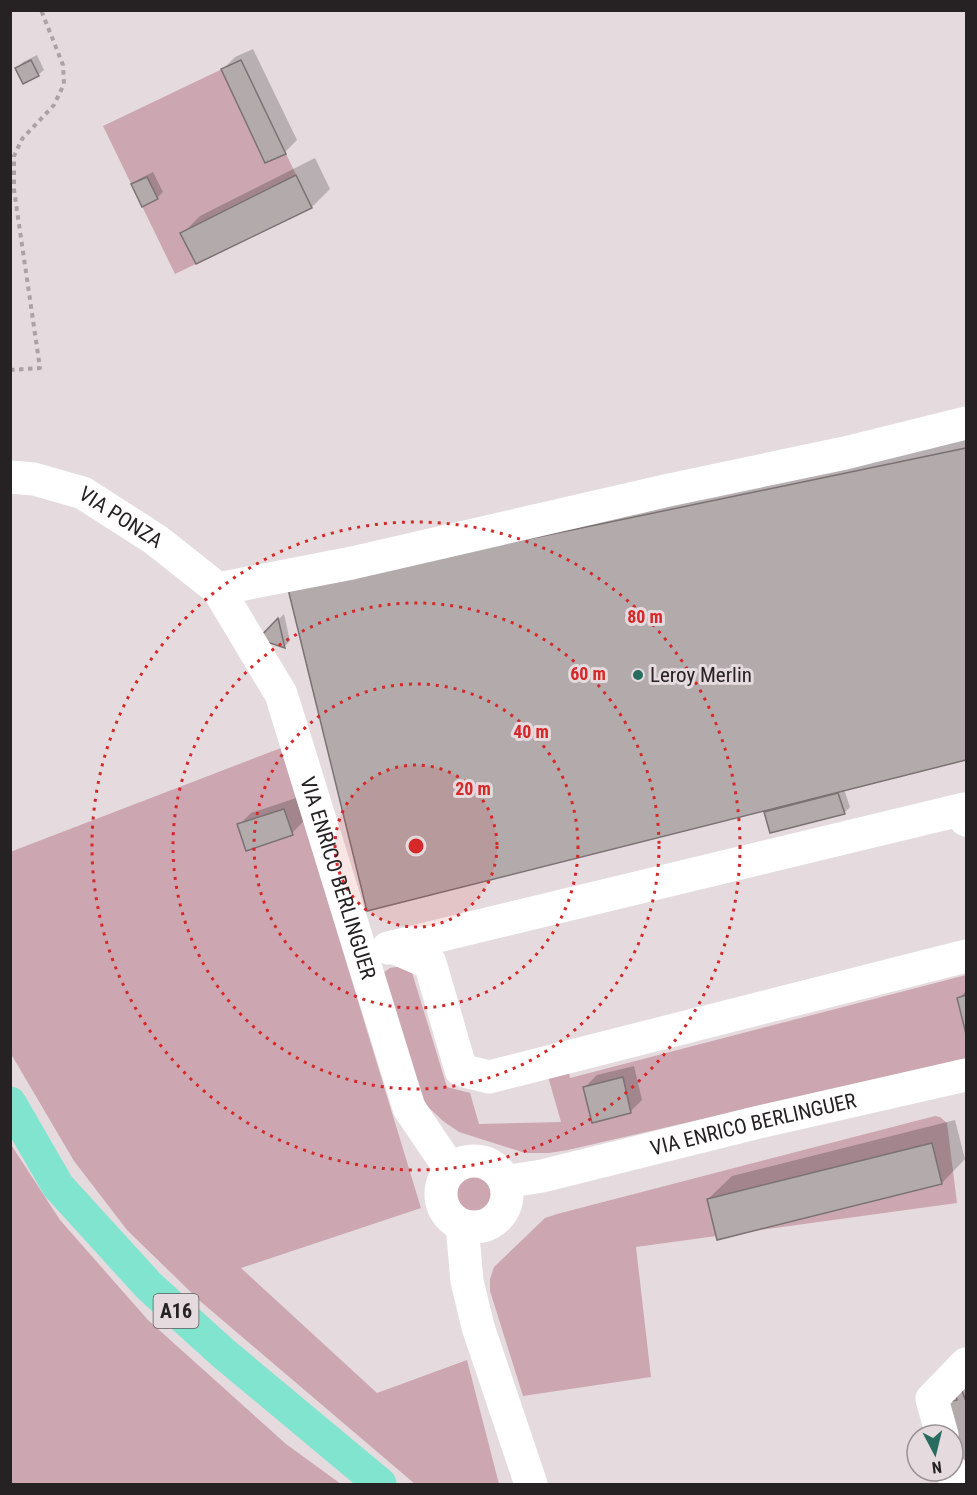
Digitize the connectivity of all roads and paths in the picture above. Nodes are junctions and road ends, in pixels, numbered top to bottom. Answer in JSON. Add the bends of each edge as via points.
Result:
{"nodes":[{"id":1,"x":41,"y":10,"type":"edge"},
{"id":2,"x":10,"y":370,"type":"edge"},
{"id":3,"x":966,"y":423,"type":"edge"},
{"id":4,"x":10,"y":477,"type":"edge"},
{"id":5,"x":218,"y":589,"type":"junction"},
{"id":6,"x":966,"y":820,"type":"edge"},
{"id":7,"x":468,"y":929,"type":"junction"},
{"id":8,"x":393,"y":947,"type":"junction"},
{"id":9,"x":361,"y":955,"type":"junction"},
{"id":10,"x":966,"y":956,"type":"edge"},
{"id":11,"x":430,"y":963,"type":"junction"},
{"id":12,"x":966,"y":1075,"type":"edge"},
{"id":13,"x":10,"y":1103,"type":"edge"},
{"id":14,"x":451,"y":1170,"type":"junction"},
{"id":15,"x":505,"y":1182,"type":"junction"},
{"id":16,"x":462,"y":1225,"type":"junction"},
{"id":17,"x":966,"y":1364,"type":"edge"},
{"id":18,"x":939,"y":1423,"type":"edge"},
{"id":19,"x":380,"y":1485,"type":"edge"},
{"id":20,"x":531,"y":1485,"type":"edge"}],
"edges":[{"from":1,"to":2,"type":"path","via":[[63,65],[64,84],[54,105],[22,139],[14,156],[14,190],[40,368]]},
{"from":3,"to":5,"type":"lane","via":[[352,563]]},
{"from":4,"to":5,"type":"lane","name":"VIA PONZA","via":[[34,479],[83,493],[156,540]]},
{"from":5,"to":9,"type":"lane","name":"VIA ENRICO BERLINGUER","via":[[281,694]]},
{"from":6,"to":7,"type":"lane","via":[[964,809]]},
{"from":7,"to":8,"type":"lane"},
{"from":7,"to":11,"type":"lane","via":[[444,945]]},
{"from":8,"to":9,"type":"lane"},
{"from":8,"to":11,"type":"lane"},
{"from":9,"to":14,"type":"lane","name":"VIA ENRICO BERLINGUER","via":[[409,1108]]},
{"from":10,"to":11,"type":"lane","via":[[489,1077],[461,1070]]},
{"from":12,"to":15,"type":"lane","name":"VIA ENRICO BERLINGUER"},
{"from":13,"to":19,"type":"highway","number":"A16","via":[[58,1186],[149,1286]]},
{"from":14,"to":15,"type":"lane","via":[[460,1164],[481,1162],[491,1166]]},
{"from":14,"to":16,"type":"lane","via":[[444,1179],[441,1201],[445,1211]]},
{"from":15,"to":16,"type":"lane","via":[[505,1204],[493,1221],[484,1226]]},
{"from":16,"to":20,"type":"lane","via":[[466,1281],[478,1327]]},
{"from":17,"to":18,"type":"lane","via":[[932,1399]]}]}
